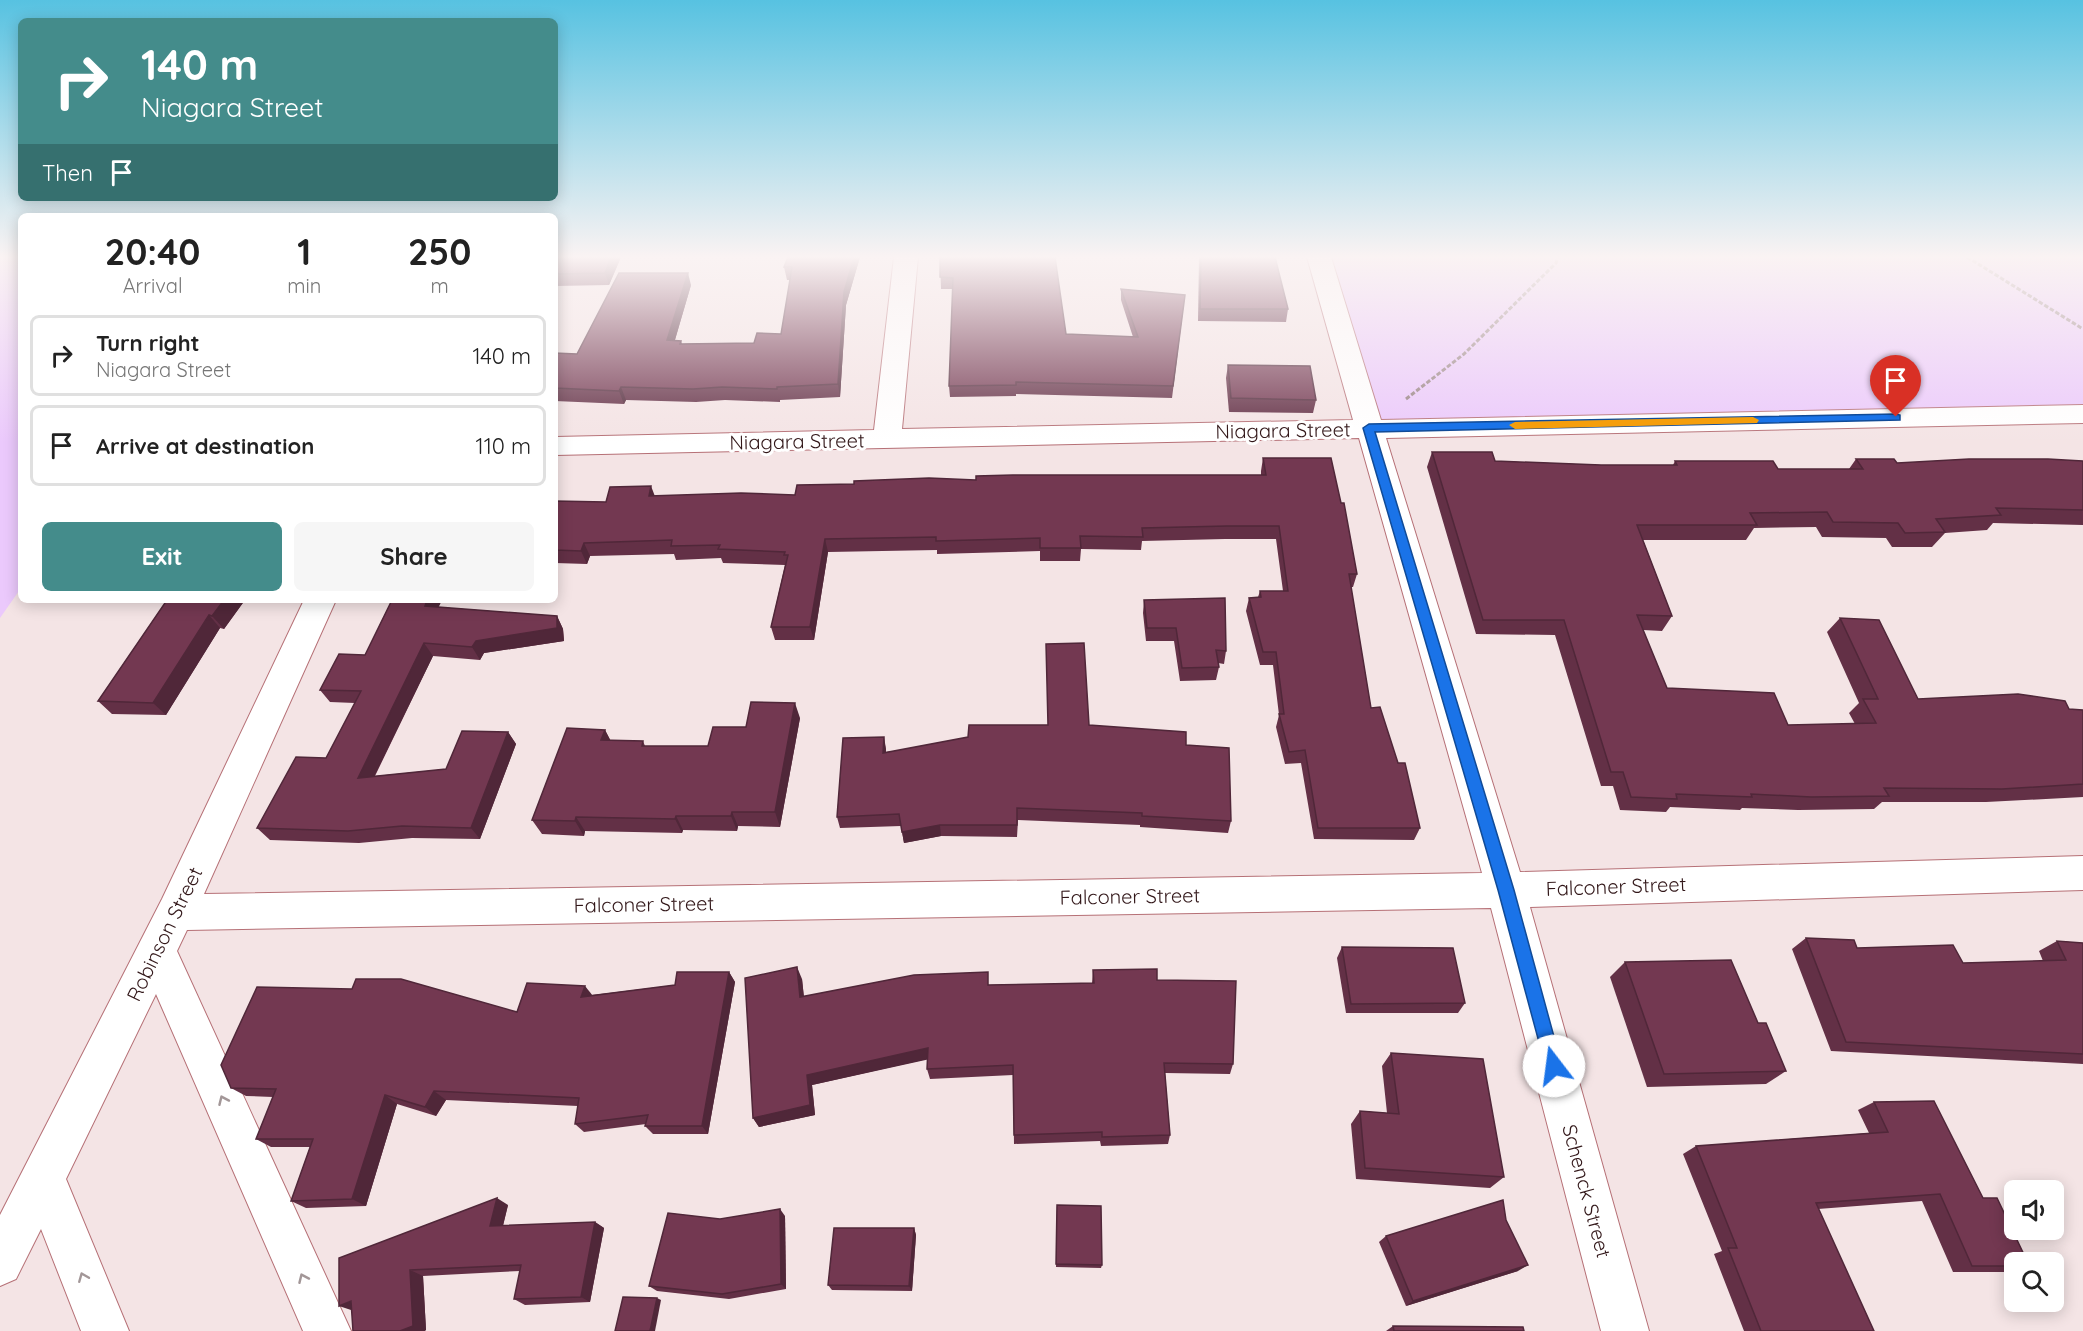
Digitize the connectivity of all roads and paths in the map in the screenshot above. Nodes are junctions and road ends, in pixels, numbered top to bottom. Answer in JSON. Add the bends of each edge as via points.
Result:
{"nodes":[{"id":1,"x":900,"y":319,"type":"edge"},
{"id":2,"x":1337,"y":319,"type":"edge"},
{"id":3,"x":1500,"y":319,"type":"edge"},
{"id":4,"x":2068,"y":319,"type":"edge"},
{"id":5,"x":2083,"y":328,"type":"edge"},
{"id":6,"x":2083,"y":414,"type":"edge"},
{"id":7,"x":1369,"y":428,"type":"junction"},
{"id":8,"x":887,"y":439,"type":"junction"},
{"id":9,"x":558,"y":446,"type":"edge"},
{"id":10,"x":319,"y":603,"type":"edge"},
{"id":11,"x":2083,"y":873,"type":"edge"},
{"id":12,"x":1506,"y":890,"type":"junction"},
{"id":13,"x":176,"y":912,"type":"junction"},
{"id":14,"x":157,"y":951,"type":"junction"},
{"id":15,"x":43,"y":1178,"type":"junction"},
{"id":16,"x":0,"y":1263,"type":"edge"},
{"id":17,"x":105,"y":1331,"type":"edge"},
{"id":18,"x":327,"y":1331,"type":"edge"},
{"id":19,"x":1625,"y":1331,"type":"edge"}],
"edges":[{"from":1,"to":8,"type":"street"},
{"from":2,"to":7,"type":"street","name":"Schenck Street"},
{"from":3,"to":7,"type":"path","via":[[1464,354]]},
{"from":4,"to":5,"type":"path"},
{"from":6,"to":7,"type":"street","name":"Niagara Street"},
{"from":7,"to":8,"type":"street","name":"Niagara Street"},
{"from":7,"to":12,"type":"street","name":"Schenck Street"},
{"from":8,"to":9,"type":"street","name":"Niagara Street"},
{"from":10,"to":13,"type":"street","name":"Robinson Street"},
{"from":11,"to":12,"type":"street","name":"Falconer Street"},
{"from":12,"to":13,"type":"street","name":"Falconer Street"},
{"from":12,"to":19,"type":"street","name":"Schenck Street"},
{"from":13,"to":14,"type":"street","name":"Robinson Street"},
{"from":14,"to":15,"type":"street","name":"Robinson Street"},
{"from":18,"to":14,"type":"street","one_way":true},
{"from":15,"to":16,"type":"street","name":"Robinson Street"},
{"from":17,"to":15,"type":"street","one_way":true}]}
